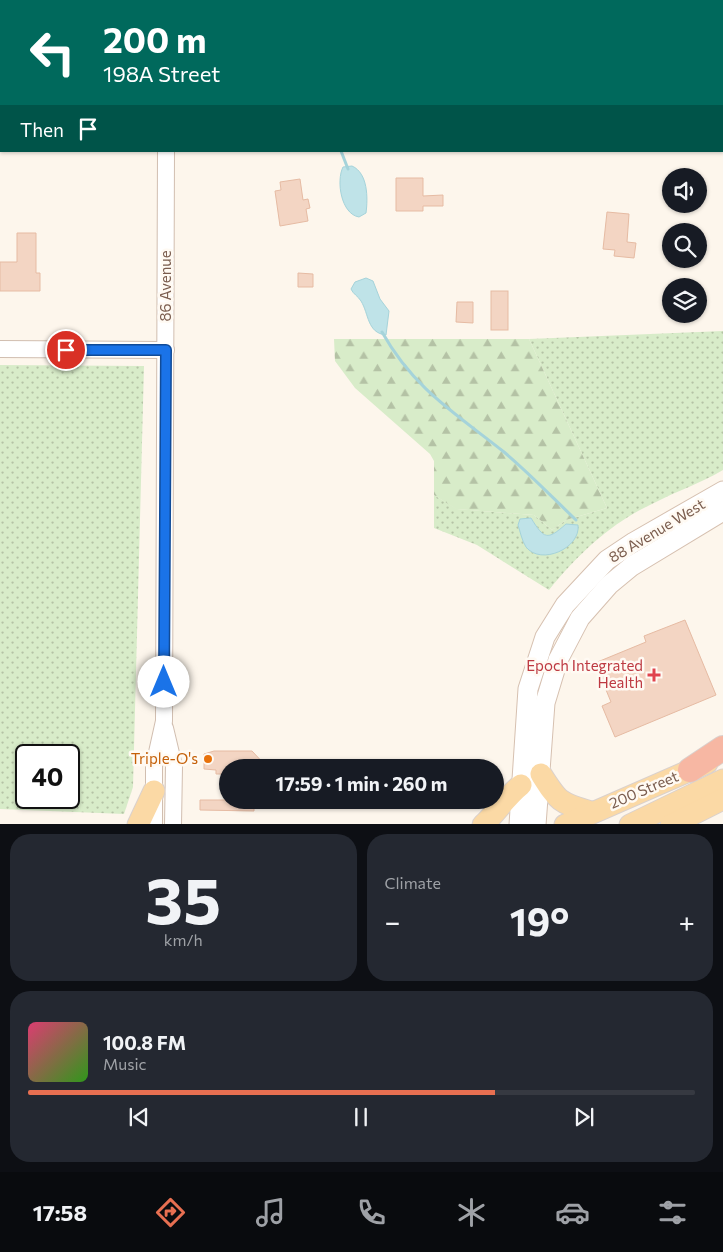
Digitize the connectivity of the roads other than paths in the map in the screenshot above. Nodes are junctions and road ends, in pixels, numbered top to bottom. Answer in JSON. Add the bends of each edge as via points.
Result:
{"nodes":[{"id":1,"x":166,"y":152,"type":"edge"},
{"id":2,"x":0,"y":349,"type":"edge"},
{"id":3,"x":166,"y":350,"type":"junction"},
{"id":4,"x":723,"y":491,"type":"edge"},
{"id":5,"x":723,"y":511,"type":"edge"},
{"id":6,"x":164,"y":721,"type":"junction"},
{"id":7,"x":723,"y":748,"type":"edge"},
{"id":8,"x":723,"y":756,"type":"edge"},
{"id":9,"x":690,"y":770,"type":"junction"},
{"id":10,"x":541,"y":774,"type":"junction"},
{"id":11,"x":723,"y":780,"type":"edge"},
{"id":12,"x":520,"y":785,"type":"junction"},
{"id":13,"x":154,"y":791,"type":"junction"},
{"id":14,"x":723,"y":799,"type":"edge"},
{"id":15,"x":591,"y":812,"type":"junction"},
{"id":16,"x":138,"y":824,"type":"edge"},
{"id":17,"x":154,"y":824,"type":"edge"},
{"id":18,"x":174,"y":824,"type":"edge"},
{"id":19,"x":483,"y":824,"type":"edge"},
{"id":20,"x":519,"y":824,"type":"edge"},
{"id":21,"x":536,"y":824,"type":"edge"},
{"id":22,"x":565,"y":824,"type":"edge"},
{"id":23,"x":630,"y":824,"type":"edge"},
{"id":24,"x":671,"y":824,"type":"edge"}],
"edges":[{"from":1,"to":3,"type":"street","name":"86 Avenue"},
{"from":2,"to":3,"type":"street"},
{"from":3,"to":6,"type":"street","name":"86 Avenue"},
{"from":4,"to":12,"type":"main road","name":"88 Avenue West","via":[[607,560],[565,605],[545,637],[528,689]]},
{"from":5,"to":10,"type":"main road","name":"88 Avenue West","via":[[632,566],[609,585],[580,618],[558,660],[545,703]]},
{"from":6,"to":13,"type":"street","name":"86 Avenue","via":[[154,766]]},
{"from":6,"to":18,"type":"street","name":"86 Avenue","via":[[174,766]]},
{"from":7,"to":9,"type":"highway"},
{"from":8,"to":9,"type":"main road","name":"200 Street"},
{"from":9,"to":15,"type":"main road","name":"200 Street"},
{"from":10,"to":15,"type":"main road","via":[[557,799]]},
{"from":10,"to":21,"type":"main road","name":"88 Avenue West"},
{"from":11,"to":23,"type":"main road"},
{"from":12,"to":19,"type":"main road","via":[[497,813]]},
{"from":12,"to":20,"type":"main road","name":"88 Avenue West"},
{"from":13,"to":16,"type":"main road"},
{"from":13,"to":17,"type":"street","name":"86 Avenue"},
{"from":14,"to":24,"type":"main road"},
{"from":15,"to":22,"type":"main road","name":"200 Street"}]}
